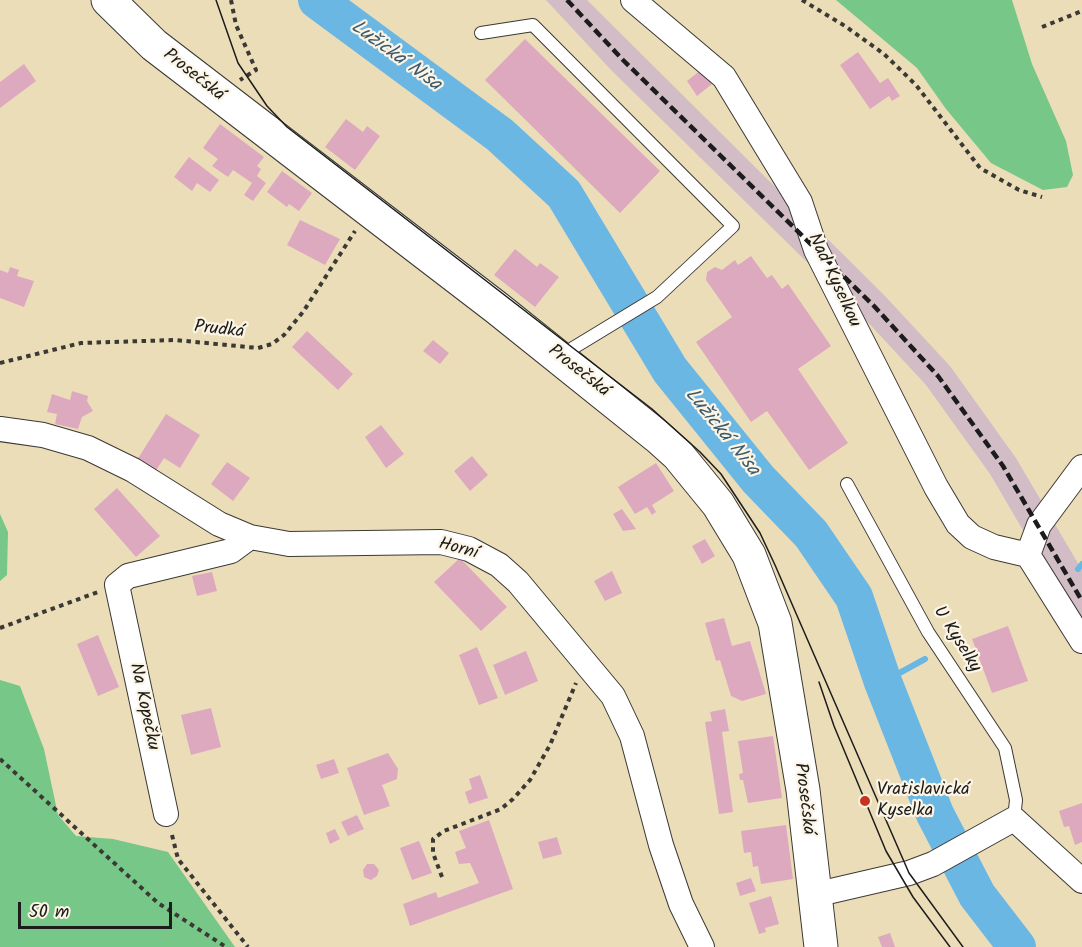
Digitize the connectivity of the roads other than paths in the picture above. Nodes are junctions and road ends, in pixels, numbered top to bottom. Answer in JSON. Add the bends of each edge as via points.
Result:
{"nodes":[{"id":1,"x":108,"y":0,"type":"edge"},
{"id":2,"x":633,"y":0,"type":"edge"},
{"id":3,"x":482,"y":33,"type":"dead end"},
{"id":4,"x":563,"y":361,"type":"junction"},
{"id":5,"x":0,"y":429,"type":"edge"},
{"id":6,"x":1082,"y":467,"type":"edge"},
{"id":7,"x":847,"y":484,"type":"dead end"},
{"id":8,"x":249,"y":537,"type":"junction"},
{"id":9,"x":1028,"y":555,"type":"junction"},
{"id":10,"x":1082,"y":641,"type":"edge"},
{"id":11,"x":166,"y":814,"type":"road end"},
{"id":12,"x":1014,"y":819,"type":"junction"},
{"id":13,"x":1082,"y":881,"type":"edge"},
{"id":14,"x":814,"y":895,"type":"junction"},
{"id":15,"x":702,"y":947,"type":"edge"},
{"id":16,"x":821,"y":947,"type":"edge"}],
"edges":[{"from":1,"to":4,"type":"main road","name":"Prosečská","via":[[154,45]]},
{"from":2,"to":9,"type":"street","name":"Nad Kyselkou","via":[[724,77],[800,202],[816,250],[958,524],[972,537],[994,548]]},
{"from":3,"to":4,"type":"lane","via":[[533,25],[733,226],[657,297],[573,348]]},
{"from":4,"to":14,"type":"main road","name":"Prosečská","via":[[678,455],[718,504],[748,555],[775,623],[786,674]]},
{"from":5,"to":8,"type":"street","name":"Horní","via":[[43,435],[88,448],[133,470],[219,524]]},
{"from":6,"to":9,"type":"street","via":[[1039,525]]},
{"from":7,"to":12,"type":"lane","name":"U Kyselky","via":[[928,632],[1005,748],[1016,800]]},
{"from":8,"to":11,"type":"street","name":"Na Kopečku","via":[[231,551],[128,576],[117,585]]},
{"from":8,"to":15,"type":"street","name":"Horní","via":[[289,544],[441,542],[470,549],[499,564],[613,696],[632,736],[681,904]]},
{"from":9,"to":10,"type":"street"},
{"from":12,"to":13,"type":"street"},
{"from":12,"to":14,"type":"street","via":[[933,864]]},
{"from":14,"to":16,"type":"main road","name":"Prosečská"}]}
